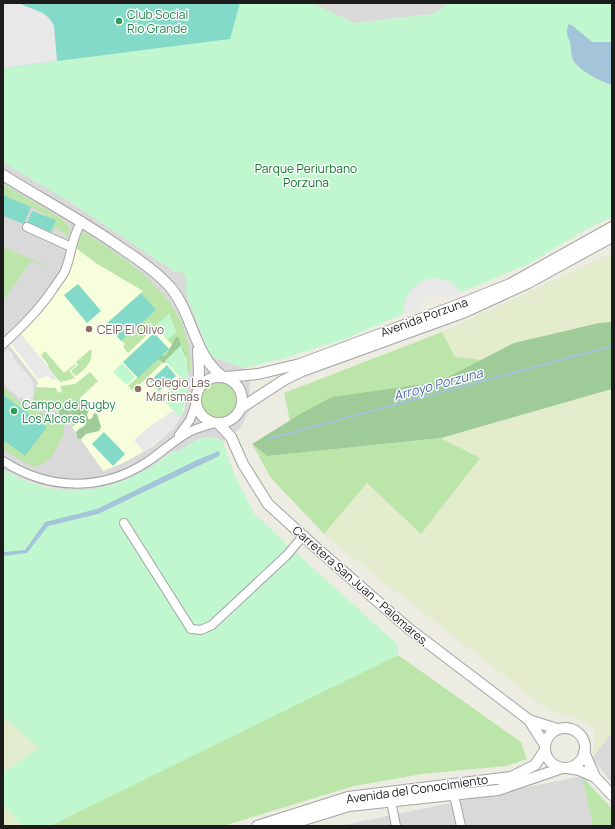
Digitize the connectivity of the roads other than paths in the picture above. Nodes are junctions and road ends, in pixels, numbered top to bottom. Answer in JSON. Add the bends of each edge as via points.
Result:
{"nodes":[{"id":1,"x":3,"y":174,"type":"edge"},
{"id":2,"x":82,"y":221,"type":"junction"},
{"id":3,"x":27,"y":227,"type":"dead end"},
{"id":4,"x":612,"y":227,"type":"edge"},
{"id":5,"x":612,"y":237,"type":"edge"},
{"id":6,"x":71,"y":247,"type":"junction"},
{"id":7,"x":197,"y":340,"type":"junction"},
{"id":8,"x":4,"y":341,"type":"edge"},
{"id":9,"x":224,"y":376,"type":"junction"},
{"id":10,"x":198,"y":388,"type":"junction"},
{"id":11,"x":196,"y":403,"type":"junction"},
{"id":12,"x":239,"y":412,"type":"junction"},
{"id":13,"x":216,"y":423,"type":"junction"},
{"id":14,"x":172,"y":443,"type":"junction"},
{"id":15,"x":235,"y":446,"type":"junction"},
{"id":16,"x":3,"y":461,"type":"edge"},
{"id":17,"x":124,"y":523,"type":"dead end"},
{"id":18,"x":303,"y":536,"type":"junction"},
{"id":19,"x":529,"y":720,"type":"junction"},
{"id":20,"x":557,"y":729,"type":"junction"},
{"id":21,"x":545,"y":747,"type":"junction"},
{"id":22,"x":584,"y":752,"type":"junction"},
{"id":23,"x":565,"y":768,"type":"junction"},
{"id":24,"x":595,"y":777,"type":"junction"},
{"id":25,"x":454,"y":795,"type":"junction"},
{"id":26,"x":612,"y":795,"type":"edge"},
{"id":27,"x":391,"y":801,"type":"junction"},
{"id":28,"x":257,"y":826,"type":"edge"},
{"id":29,"x":284,"y":826,"type":"edge"},
{"id":30,"x":396,"y":826,"type":"edge"},
{"id":31,"x":460,"y":826,"type":"edge"}],
"edges":[{"from":1,"to":2,"type":"street"},
{"from":2,"to":6,"type":"street","via":[[75,232]]},
{"from":2,"to":7,"type":"street","via":[[163,279],[184,309]]},
{"from":3,"to":6,"type":"street"},
{"from":4,"to":9,"type":"street","name":"Avenida Porzuna","via":[[510,284],[460,304],[295,365],[258,374]]},
{"from":5,"to":12,"type":"street","name":"Avenida Porzuna","via":[[528,283],[464,312],[302,372],[279,383]]},
{"from":6,"to":8,"type":"street","via":[[66,268],[43,304],[23,326]]},
{"from":7,"to":9,"type":"street","via":[[207,361],[214,370]]},
{"from":7,"to":10,"type":"street"},
{"from":9,"to":10,"type":"street","via":[[208,378]]},
{"from":9,"to":12,"type":"street","via":[[235,382],[242,392]]},
{"from":10,"to":11,"type":"street"},
{"from":11,"to":13,"type":"street","via":[[202,416]]},
{"from":11,"to":14,"type":"street","via":[[187,426]]},
{"from":12,"to":13,"type":"street","via":[[232,420]]},
{"from":12,"to":15,"type":"street","via":[[233,429]]},
{"from":13,"to":14,"type":"street","via":[[192,430]]},
{"from":13,"to":15,"type":"street","via":[[231,437]]},
{"from":14,"to":16,"type":"street","via":[[137,468],[90,483],[65,483],[42,479]]},
{"from":15,"to":18,"type":"street","name":"Carretera San Juan - Palomares,","via":[[268,504]]},
{"from":17,"to":18,"type":"street","via":[[191,629],[201,630],[212,625],[287,555]]},
{"from":18,"to":19,"type":"street","name":"Carretera San Juan - Palomares,","via":[[408,628]]},
{"from":19,"to":20,"type":"street","name":"Carretera San Juan - Palomares,"},
{"from":19,"to":21,"type":"street","name":"Carretera San Juan - Palomares,"},
{"from":20,"to":21,"type":"street","via":[[547,738]]},
{"from":20,"to":22,"type":"street","via":[[575,731],[583,740]]},
{"from":21,"to":23,"type":"street","via":[[546,757],[550,762]]},
{"from":21,"to":28,"type":"street","name":"Avenida del Conocimiento","via":[[535,765],[511,777],[348,798]]},
{"from":22,"to":23,"type":"street","via":[[581,760]]},
{"from":22,"to":24,"type":"street"},
{"from":23,"to":24,"type":"street"},
{"from":23,"to":25,"type":"street","name":"Avenida del Conocimiento","via":[[498,790]]},
{"from":24,"to":26,"type":"street"},
{"from":25,"to":27,"type":"street","name":"Avenida del Conocimiento"},
{"from":25,"to":31,"type":"street"},
{"from":27,"to":29,"type":"street","name":"Avenida del Conocimiento","via":[[350,806]]},
{"from":27,"to":30,"type":"street"}]}
